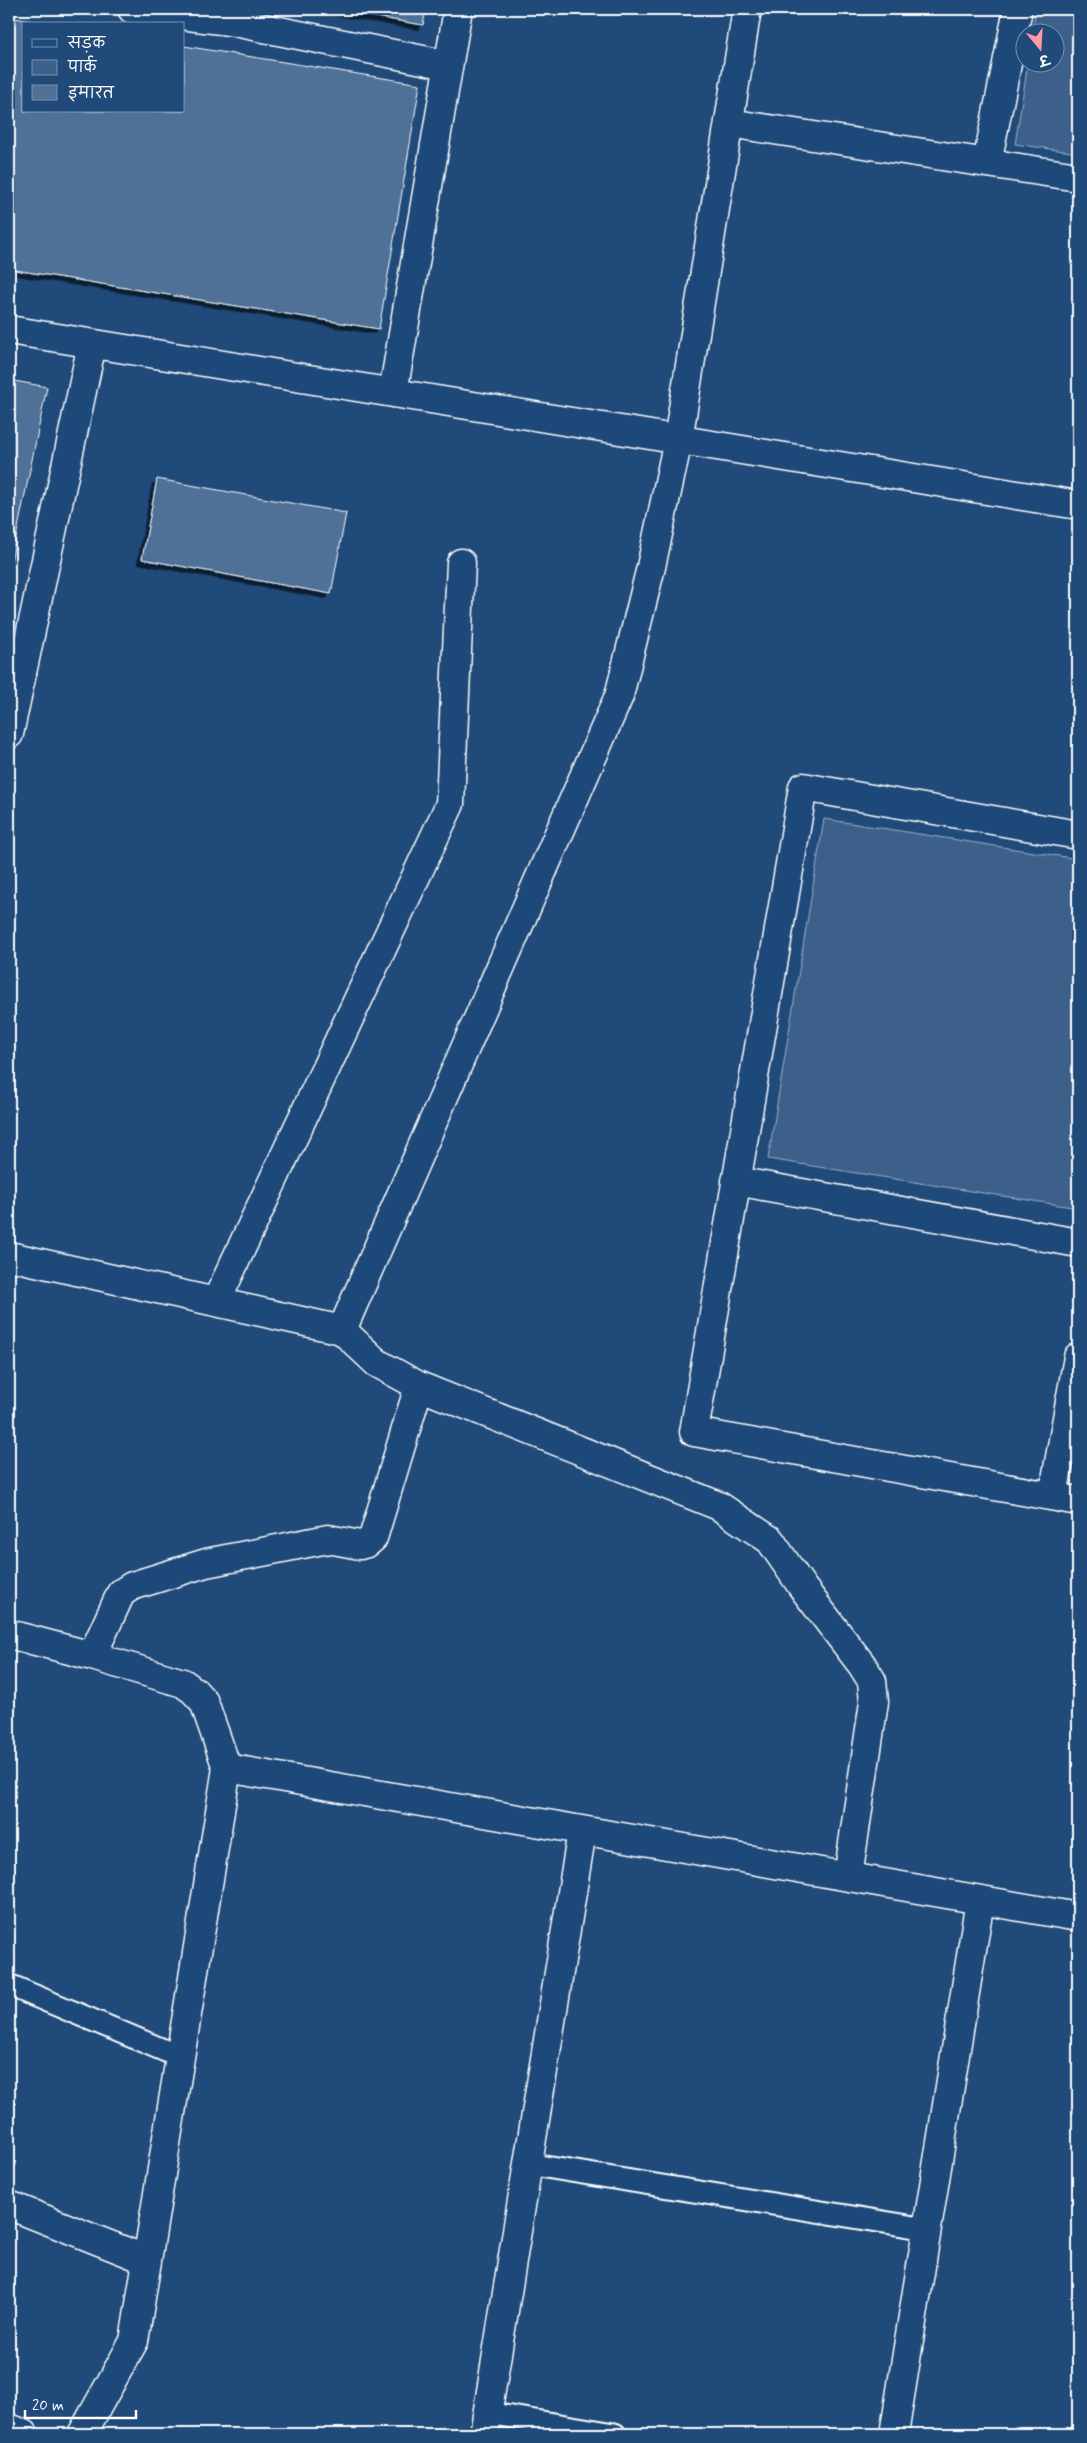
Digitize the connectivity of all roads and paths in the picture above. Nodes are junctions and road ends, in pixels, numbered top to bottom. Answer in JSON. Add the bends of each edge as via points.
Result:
{"nodes":[{"id":1,"x":132,"y":9,"type":"edge"},
{"id":2,"x":458,"y":9,"type":"edge"},
{"id":3,"x":747,"y":9,"type":"edge"},
{"id":4,"x":1018,"y":9,"type":"edge"},
{"id":5,"x":229,"y":15,"type":"edge"},
{"id":6,"x":448,"y":64,"type":"junction"},
{"id":7,"x":729,"y":123,"type":"junction"},
{"id":8,"x":987,"y":163,"type":"junction"},
{"id":9,"x":1078,"y":177,"type":"edge"},
{"id":10,"x":9,"y":330,"type":"edge"},
{"id":11,"x":92,"y":344,"type":"junction"},
{"id":12,"x":392,"y":393,"type":"junction"},
{"id":13,"x":678,"y":440,"type":"junction"},
{"id":14,"x":1078,"y":505,"type":"edge"},
{"id":15,"x":461,"y":563,"type":"dead end"},
{"id":16,"x":9,"y":734,"type":"edge"},
{"id":17,"x":1078,"y":836,"type":"edge"},
{"id":18,"x":736,"y":1181,"type":"junction"},
{"id":19,"x":1078,"y":1243,"type":"edge"},
{"id":20,"x":9,"y":1256,"type":"edge"},
{"id":21,"x":216,"y":1302,"type":"junction"},
{"id":22,"x":342,"y":1330,"type":"junction"},
{"id":23,"x":1078,"y":1357,"type":"edge"},
{"id":24,"x":419,"y":1386,"type":"junction"},
{"id":25,"x":1066,"y":1498,"type":"edge"},
{"id":26,"x":9,"y":1634,"type":"edge"},
{"id":27,"x":92,"y":1656,"type":"junction"},
{"id":28,"x":227,"y":1768,"type":"junction"},
{"id":29,"x":582,"y":1831,"type":"junction"},
{"id":30,"x":848,"y":1877,"type":"junction"},
{"id":31,"x":980,"y":1900,"type":"junction"},
{"id":32,"x":1078,"y":1917,"type":"edge"},
{"id":33,"x":9,"y":1986,"type":"edge"},
{"id":34,"x":180,"y":2057,"type":"junction"},
{"id":35,"x":528,"y":2164,"type":"junction"},
{"id":36,"x":9,"y":2205,"type":"edge"},
{"id":37,"x":927,"y":2229,"type":"junction"},
{"id":38,"x":147,"y":2260,"type":"junction"},
{"id":39,"x":486,"y":2424,"type":"edge"},
{"id":40,"x":9,"y":2428,"type":"edge"},
{"id":41,"x":24,"y":2434,"type":"edge"},
{"id":42,"x":82,"y":2434,"type":"edge"},
{"id":43,"x":615,"y":2434,"type":"edge"},
{"id":44,"x":894,"y":2434,"type":"edge"}],
"edges":[{"from":1,"to":5,"type":"street"},
{"from":2,"to":6,"type":"street"},
{"from":3,"to":7,"type":"street"},
{"from":4,"to":8,"type":"street"},
{"from":5,"to":6,"type":"street"},
{"from":6,"to":12,"type":"street"},
{"from":7,"to":8,"type":"street"},
{"from":7,"to":13,"type":"street"},
{"from":8,"to":9,"type":"street"},
{"from":10,"to":11,"type":"street"},
{"from":11,"to":12,"type":"street"},
{"from":11,"to":16,"type":"street"},
{"from":12,"to":13,"type":"street"},
{"from":13,"to":14,"type":"street"},
{"from":13,"to":22,"type":"street","via":[[619,696]]},
{"from":15,"to":21,"type":"street","via":[[450,804]]},
{"from":17,"to":18,"type":"street","via":[[803,787]]},
{"from":18,"to":19,"type":"street"},
{"from":18,"to":25,"type":"street","via":[[694,1432]]},
{"from":20,"to":21,"type":"street"},
{"from":21,"to":22,"type":"street"},
{"from":22,"to":24,"type":"street","via":[[377,1363]]},
{"from":23,"to":25,"type":"street"},
{"from":24,"to":27,"type":"street","via":[[373,1538],[367,1543],[360,1545],[328,1539],[206,1562],[132,1586],[121,1593]]},
{"from":24,"to":30,"type":"street","via":[[720,1506],[770,1540],[872,1681],[874,1702]]},
{"from":26,"to":27,"type":"street"},
{"from":27,"to":28,"type":"street","via":[[182,1683],[194,1691],[204,1702]]},
{"from":28,"to":29,"type":"street"},
{"from":28,"to":34,"type":"street"},
{"from":29,"to":30,"type":"street"},
{"from":29,"to":35,"type":"street"},
{"from":30,"to":31,"type":"street"},
{"from":31,"to":32,"type":"street"},
{"from":31,"to":37,"type":"street"},
{"from":33,"to":34,"type":"lane"},
{"from":34,"to":38,"type":"street"},
{"from":35,"to":37,"type":"lane"},
{"from":35,"to":39,"type":"street"},
{"from":36,"to":38,"type":"street"},
{"from":37,"to":44,"type":"street"},
{"from":38,"to":42,"type":"street","via":[[134,2341]]},
{"from":39,"to":43,"type":"lane"},
{"from":40,"to":41,"type":"street"}]}
